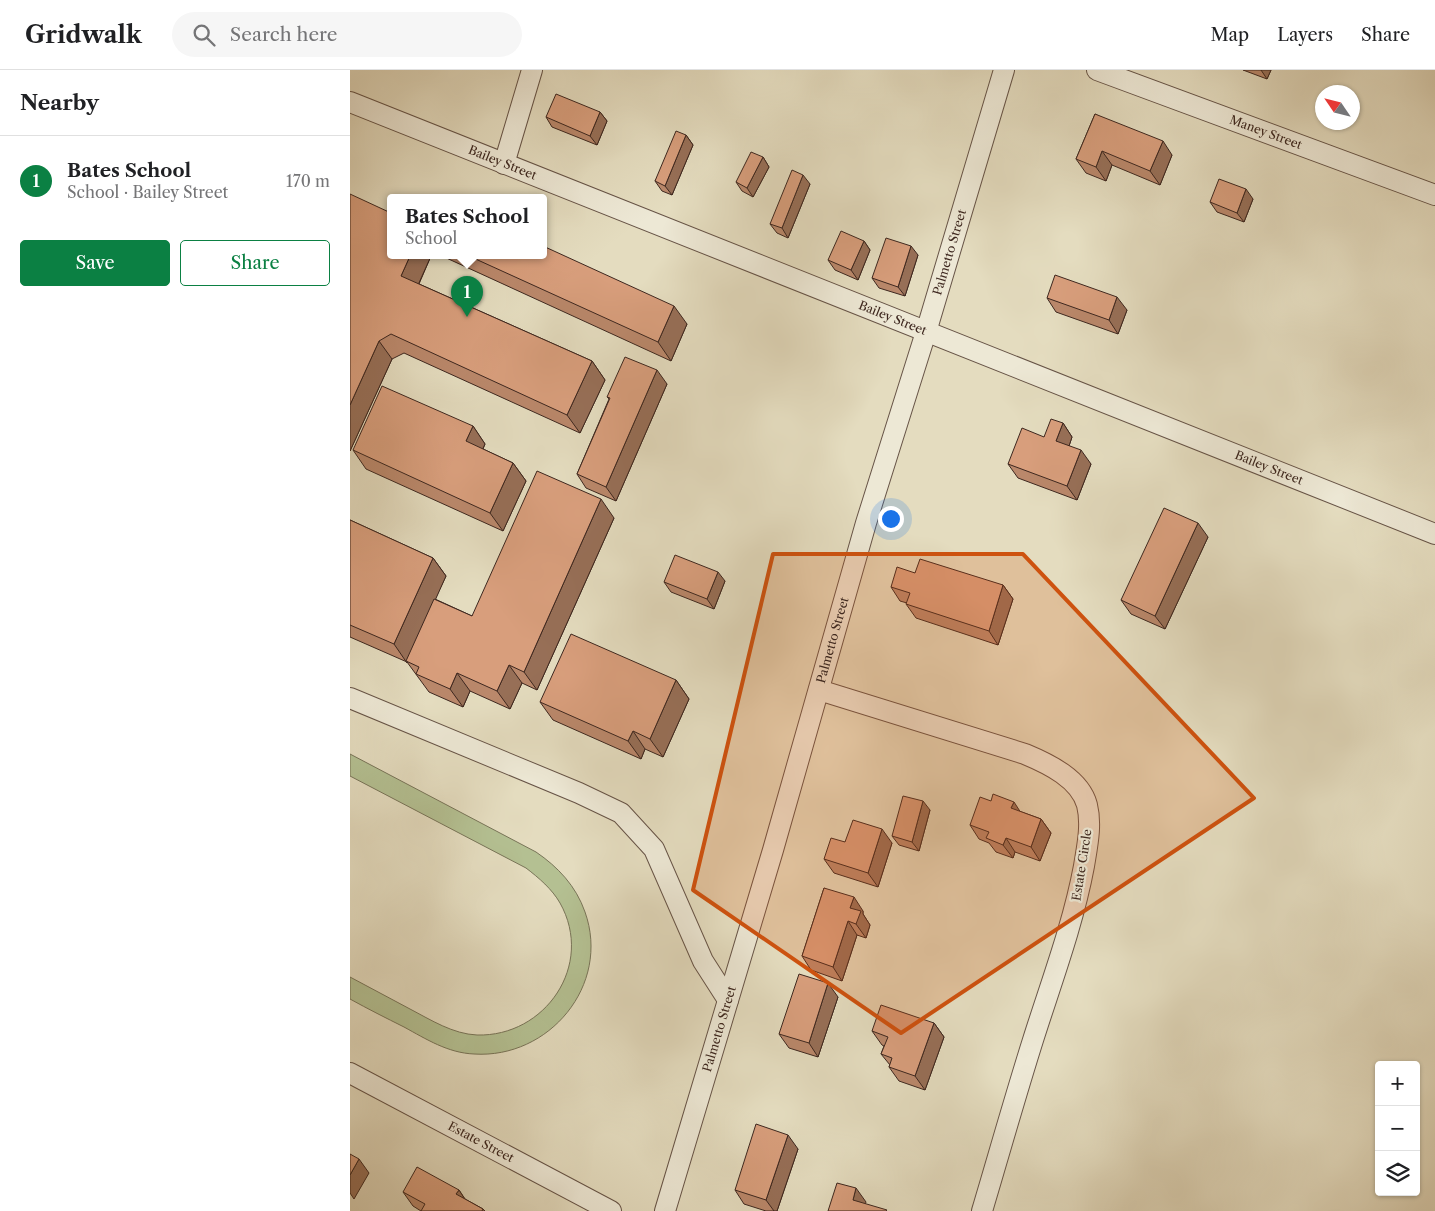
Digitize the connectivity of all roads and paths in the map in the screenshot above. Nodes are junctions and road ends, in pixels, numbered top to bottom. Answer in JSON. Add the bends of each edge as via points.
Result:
{"nodes":[{"id":1,"x":532,"y":70,"type":"edge"},
{"id":2,"x":1004,"y":70,"type":"edge"},
{"id":3,"x":1097,"y":70,"type":"edge"},
{"id":4,"x":350,"y":102,"type":"edge"},
{"id":5,"x":504,"y":164,"type":"junction"},
{"id":6,"x":1435,"y":195,"type":"edge"},
{"id":7,"x":926,"y":332,"type":"junction"},
{"id":8,"x":1435,"y":534,"type":"edge"},
{"id":9,"x":819,"y":690,"type":"junction"},
{"id":10,"x":350,"y":698,"type":"edge"},
{"id":11,"x":728,"y":1000,"type":"junction"},
{"id":12,"x":350,"y":1072,"type":"edge"},
{"id":13,"x":611,"y":1211,"type":"edge"},
{"id":14,"x":665,"y":1211,"type":"edge"},
{"id":15,"x":982,"y":1211,"type":"edge"}],
"edges":[{"from":1,"to":5,"type":"street"},
{"from":2,"to":7,"type":"street","name":"Palmetto Street"},
{"from":3,"to":6,"type":"street","name":"Maney Street"},
{"from":4,"to":5,"type":"street","name":"Bailey Street"},
{"from":5,"to":7,"type":"street","name":"Bailey Street"},
{"from":7,"to":8,"type":"street","name":"Bailey Street"},
{"from":7,"to":9,"type":"street","name":"Palmetto Street","via":[[866,523]]},
{"from":9,"to":11,"type":"street","name":"Palmetto Street"},
{"from":9,"to":15,"type":"street","name":"Estate Circle","via":[[1043,761],[1076,785],[1088,806],[1088,842],[1078,899]]},
{"from":10,"to":11,"type":"street","via":[[621,813],[654,849],[703,961]]},
{"from":11,"to":14,"type":"street","name":"Palmetto Street"},
{"from":12,"to":13,"type":"street","name":"Estate Street"}]}
